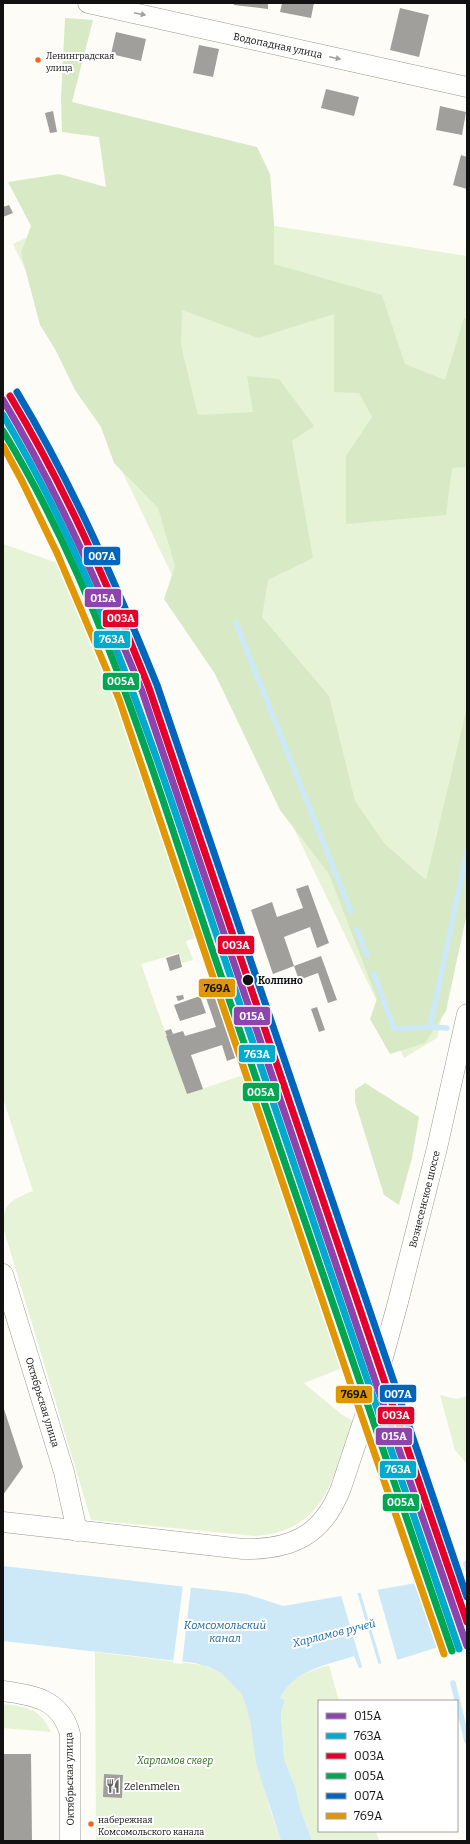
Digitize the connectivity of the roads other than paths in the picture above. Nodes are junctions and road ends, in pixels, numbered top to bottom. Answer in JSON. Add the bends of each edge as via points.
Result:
{"nodes":[{"id":1,"x":88,"y":3,"type":"edge"},
{"id":2,"x":467,"y":87,"type":"edge"},
{"id":3,"x":467,"y":1014,"type":"edge"},
{"id":4,"x":3,"y":1274,"type":"edge"},
{"id":5,"x":3,"y":1522,"type":"edge"},
{"id":6,"x":77,"y":1531,"type":"junction"},
{"id":7,"x":3,"y":1691,"type":"edge"},
{"id":8,"x":70,"y":1841,"type":"edge"}],
"edges":[{"from":1,"to":2,"type":"street","name":"Водопадная улица","one_way":true},
{"from":3,"to":6,"type":"street","name":"Вознесенское шоссе","via":[[437,1148],[376,1383],[334,1506],[318,1526],[298,1539],[261,1550]]},
{"from":4,"to":6,"type":"street","name":"Октябрьская улица","via":[[64,1472]]},
{"from":5,"to":6,"type":"street"},
{"from":7,"to":8,"type":"street","name":"Октябрьская улица","via":[[43,1699],[58,1709],[64,1717],[70,1734]]}]}
